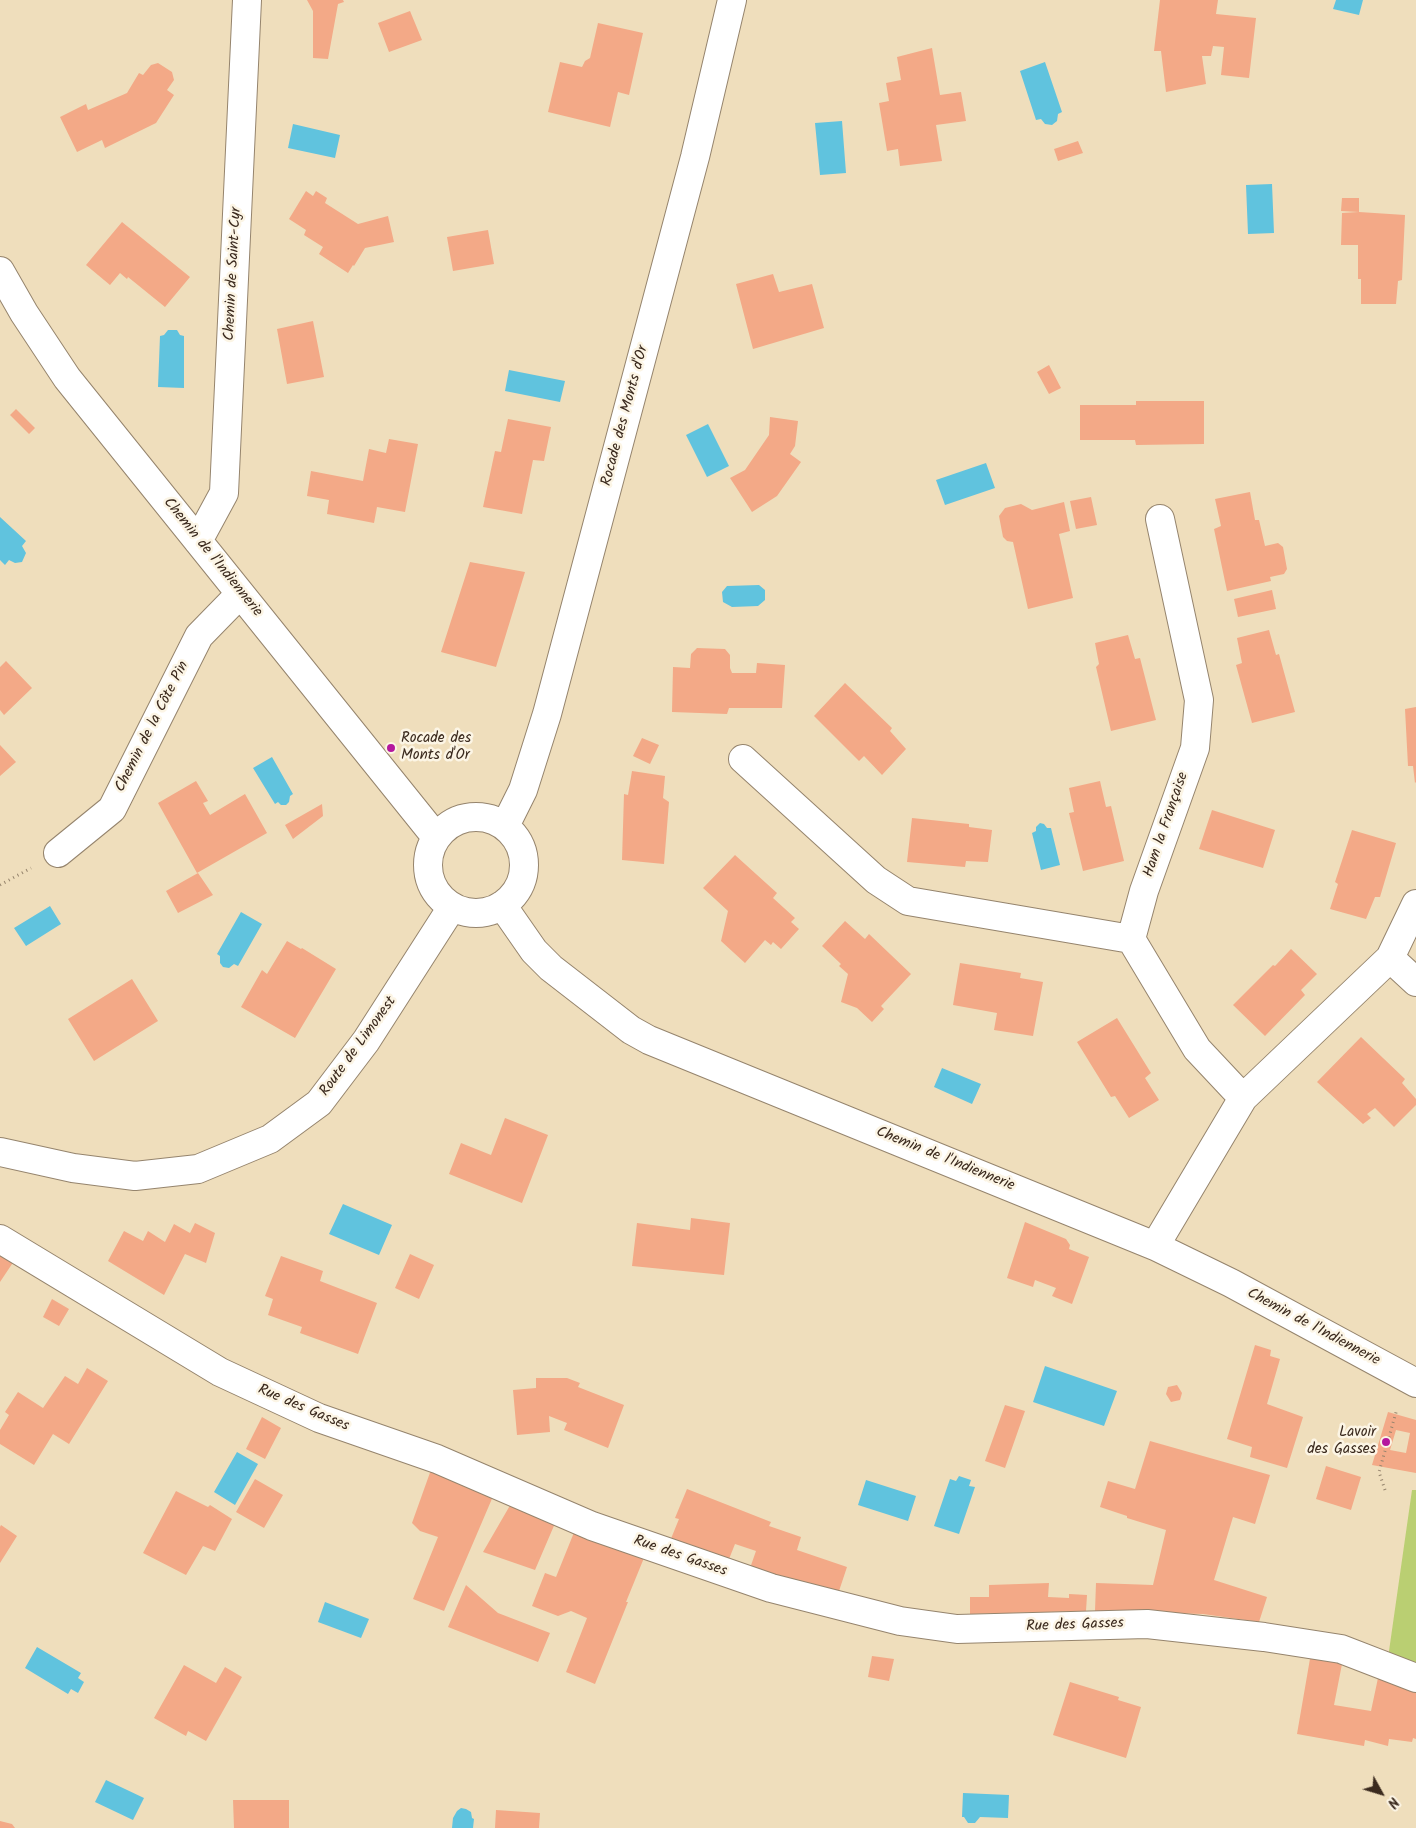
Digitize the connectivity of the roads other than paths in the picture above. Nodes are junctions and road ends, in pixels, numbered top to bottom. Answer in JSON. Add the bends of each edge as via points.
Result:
{"nodes":[{"id":1,"x":247,"y":0,"type":"edge"},
{"id":2,"x":732,"y":0,"type":"edge"},
{"id":3,"x":0,"y":271,"type":"edge"},
{"id":4,"x":1160,"y":519,"type":"dead end"},
{"id":5,"x":198,"y":541,"type":"junction"},
{"id":6,"x":240,"y":594,"type":"junction"},
{"id":7,"x":743,"y":759,"type":"dead end"},
{"id":8,"x":505,"y":826,"type":"junction"},
{"id":9,"x":436,"y":837,"type":"junction"},
{"id":10,"x":58,"y":853,"type":"dead end"},
{"id":11,"x":1416,"y":904,"type":"edge"},
{"id":12,"x":502,"y":905,"type":"junction"},
{"id":13,"x":452,"y":907,"type":"junction"},
{"id":14,"x":1130,"y":939,"type":"junction"},
{"id":15,"x":1390,"y":958,"type":"junction"},
{"id":16,"x":1416,"y":982,"type":"edge"},
{"id":17,"x":1243,"y":1098,"type":"junction"},
{"id":18,"x":0,"y":1152,"type":"edge"},
{"id":19,"x":0,"y":1239,"type":"edge"},
{"id":20,"x":1155,"y":1246,"type":"junction"},
{"id":21,"x":1411,"y":1380,"type":"edge"},
{"id":22,"x":1416,"y":1678,"type":"edge"}],
"edges":[{"from":1,"to":5,"type":"street","name":"Chemin de Saint-Cyr","via":[[224,493]]},
{"from":2,"to":8,"type":"street","name":"Rocade des Monts d'Or","via":[[695,157],[547,714],[523,790]]},
{"from":3,"to":5,"type":"street","name":"Chemin de l'Indiennerie","via":[[67,378]]},
{"from":4,"to":14,"type":"street","name":"Ham la Française","via":[[1199,700],[1194,748]]},
{"from":5,"to":6,"type":"street","name":"Chemin de l'Indiennerie"},
{"from":6,"to":9,"type":"street","name":"Chemin de l'Indiennerie"},
{"from":6,"to":10,"type":"street","name":"Chemin de la Côte Pin","via":[[199,636],[112,809]]},
{"from":7,"to":14,"type":"street","via":[[876,880],[908,901]]},
{"from":8,"to":9,"type":"street","via":[[491,819],[461,819]]},
{"from":8,"to":12,"type":"street","via":[[522,851],[524,866],[521,881]]},
{"from":9,"to":13,"type":"street","via":[[429,852],[427,868],[431,884]]},
{"from":11,"to":15,"type":"street"},
{"from":12,"to":13,"type":"street","via":[[477,913]]},
{"from":12,"to":20,"type":"street","name":"Chemin de l'Indiennerie","via":[[534,951],[552,968],[631,1030],[649,1040]]},
{"from":13,"to":18,"type":"street","name":"Route de Limonest","via":[[366,1041],[319,1103],[270,1139],[198,1170],[135,1176],[73,1168]]},
{"from":14,"to":17,"type":"street","via":[[1197,1049]]},
{"from":15,"to":16,"type":"street"},
{"from":15,"to":17,"type":"street"},
{"from":17,"to":20,"type":"street"},
{"from":19,"to":22,"type":"street","name":"Rue des Gasses","via":[[220,1372],[319,1418],[437,1458],[592,1526],[771,1588],[900,1621],[957,1629],[1147,1624],[1264,1638],[1341,1649]]},
{"from":20,"to":21,"type":"street","name":"Chemin de l'Indiennerie"}]}
